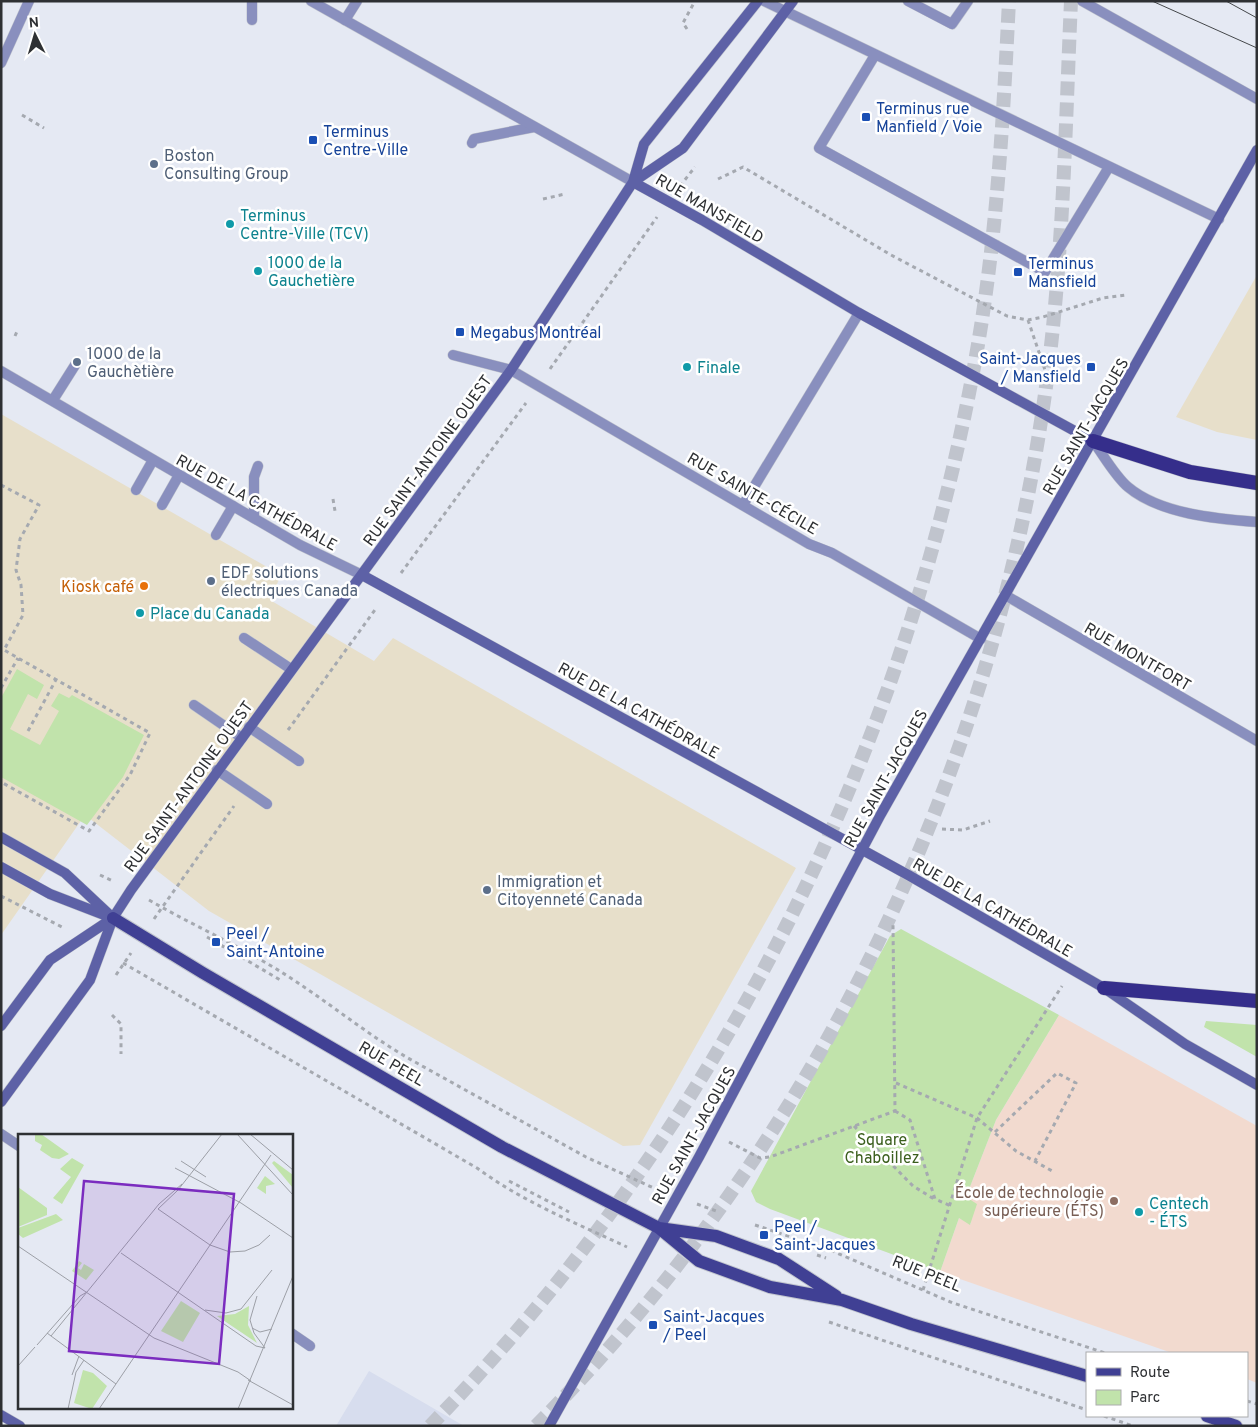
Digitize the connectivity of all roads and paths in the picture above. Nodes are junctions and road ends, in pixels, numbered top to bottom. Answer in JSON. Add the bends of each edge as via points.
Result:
{"nodes":[{"id":1,"x":29,"y":1,"type":"edge"},
{"id":2,"x":252,"y":1,"type":"edge"},
{"id":3,"x":311,"y":1,"type":"edge"},
{"id":4,"x":357,"y":1,"type":"edge"},
{"id":5,"x":695,"y":1,"type":"edge"},
{"id":6,"x":758,"y":1,"type":"edge"},
{"id":7,"x":764,"y":1,"type":"edge"},
{"id":8,"x":793,"y":1,"type":"edge"},
{"id":9,"x":908,"y":1,"type":"edge"},
{"id":10,"x":968,"y":1,"type":"edge"},
{"id":11,"x":1082,"y":1,"type":"edge"},
{"id":12,"x":786,"y":12,"type":"junction"},
{"id":13,"x":252,"y":20,"type":"dead end"},
{"id":14,"x":345,"y":20,"type":"junction"},
{"id":15,"x":687,"y":29,"type":"dead end"},
{"id":16,"x":875,"y":54,"type":"junction"},
{"id":17,"x":1,"y":63,"type":"edge"},
{"id":18,"x":1257,"y":99,"type":"edge"},
{"id":19,"x":22,"y":115,"type":"dead end"},
{"id":20,"x":534,"y":127,"type":"junction"},
{"id":21,"x":44,"y":128,"type":"dead end"},
{"id":22,"x":472,"y":142,"type":"dead end"},
{"id":23,"x":1257,"y":150,"type":"edge"},
{"id":24,"x":1109,"y":167,"type":"junction"},
{"id":25,"x":718,"y":179,"type":"dead end"},
{"id":26,"x":633,"y":182,"type":"junction"},
{"id":27,"x":565,"y":194,"type":"dead end"},
{"id":28,"x":543,"y":199,"type":"dead end"},
{"id":29,"x":1219,"y":220,"type":"junction"},
{"id":30,"x":639,"y":243,"type":"dead end"},
{"id":31,"x":1126,"y":295,"type":"dead end"},
{"id":32,"x":859,"y":313,"type":"junction"},
{"id":33,"x":1028,"y":320,"type":"junction"},
{"id":34,"x":18,"y":329,"type":"dead end"},
{"id":35,"x":15,"y":336,"type":"dead end"},
{"id":36,"x":453,"y":355,"type":"dead end"},
{"id":37,"x":76,"y":362,"type":"dead end"},
{"id":38,"x":512,"y":370,"type":"junction"},
{"id":39,"x":1045,"y":370,"type":"dead end"},
{"id":40,"x":1,"y":371,"type":"edge"},
{"id":41,"x":548,"y":372,"type":"dead end"},
{"id":42,"x":53,"y":400,"type":"junction"},
{"id":43,"x":527,"y":401,"type":"dead end"},
{"id":44,"x":1094,"y":441,"type":"junction"},
{"id":45,"x":153,"y":460,"type":"junction"},
{"id":46,"x":258,"y":466,"type":"dead end"},
{"id":47,"x":179,"y":475,"type":"junction"},
{"id":48,"x":1257,"y":483,"type":"edge"},
{"id":49,"x":1,"y":485,"type":"edge"},
{"id":50,"x":136,"y":490,"type":"dead end"},
{"id":51,"x":333,"y":499,"type":"dead end"},
{"id":52,"x":162,"y":505,"type":"dead end"},
{"id":53,"x":743,"y":505,"type":"junction"},
{"id":54,"x":233,"y":506,"type":"junction"},
{"id":55,"x":336,"y":511,"type":"dead end"},
{"id":56,"x":254,"y":518,"type":"junction"},
{"id":57,"x":1257,"y":522,"type":"edge"},
{"id":58,"x":216,"y":535,"type":"dead end"},
{"id":59,"x":419,"y":548,"type":"dead end"},
{"id":60,"x":362,"y":575,"type":"junction"},
{"id":61,"x":1005,"y":595,"type":"junction"},
{"id":62,"x":244,"y":638,"type":"dead end"},
{"id":63,"x":981,"y":639,"type":"junction"},
{"id":64,"x":18,"y":658,"type":"junction"},
{"id":65,"x":291,"y":669,"type":"junction"},
{"id":66,"x":57,"y":678,"type":"junction"},
{"id":67,"x":1,"y":688,"type":"edge"},
{"id":68,"x":194,"y":705,"type":"dead end"},
{"id":69,"x":249,"y":727,"type":"junction"},
{"id":70,"x":28,"y":731,"type":"dead end"},
{"id":71,"x":242,"y":738,"type":"junction"},
{"id":72,"x":1257,"y":741,"type":"edge"},
{"id":73,"x":299,"y":761,"type":"dead end"},
{"id":74,"x":217,"y":770,"type":"junction"},
{"id":75,"x":1,"y":782,"type":"edge"},
{"id":76,"x":268,"y":804,"type":"dead end"},
{"id":77,"x":990,"y":821,"type":"dead end"},
{"id":78,"x":942,"y":829,"type":"dead end"},
{"id":79,"x":1,"y":838,"type":"edge"},
{"id":80,"x":862,"y":850,"type":"junction"},
{"id":81,"x":1,"y":867,"type":"edge"},
{"id":82,"x":1,"y":896,"type":"edge"},
{"id":83,"x":25,"y":909,"type":"dead end"},
{"id":84,"x":112,"y":918,"type":"junction"},
{"id":85,"x":186,"y":921,"type":"dead end"},
{"id":86,"x":893,"y":925,"type":"dead end"},
{"id":87,"x":207,"y":937,"type":"dead end"},
{"id":88,"x":152,"y":980,"type":"dead end"},
{"id":89,"x":282,"y":981,"type":"dead end"},
{"id":90,"x":1104,"y":988,"type":"junction"},
{"id":91,"x":1257,"y":1001,"type":"edge"},
{"id":92,"x":1051,"y":1003,"type":"dead end"},
{"id":93,"x":112,"y":1015,"type":"dead end"},
{"id":94,"x":1,"y":1026,"type":"edge"},
{"id":95,"x":121,"y":1054,"type":"dead end"},
{"id":96,"x":896,"y":1083,"type":"junction"},
{"id":97,"x":1257,"y":1085,"type":"edge"},
{"id":98,"x":1,"y":1102,"type":"edge"},
{"id":99,"x":895,"y":1110,"type":"junction"},
{"id":100,"x":977,"y":1118,"type":"junction"},
{"id":101,"x":854,"y":1126,"type":"junction"},
{"id":102,"x":995,"y":1132,"type":"junction"},
{"id":103,"x":712,"y":1133,"type":"junction"},
{"id":104,"x":1,"y":1134,"type":"edge"},
{"id":105,"x":18,"y":1145,"type":"edge"},
{"id":106,"x":586,"y":1157,"type":"dead end"},
{"id":107,"x":1035,"y":1161,"type":"junction"},
{"id":108,"x":1054,"y":1172,"type":"dead end"},
{"id":109,"x":509,"y":1181,"type":"dead end"},
{"id":110,"x":935,"y":1199,"type":"junction"},
{"id":111,"x":951,"y":1206,"type":"junction"},
{"id":112,"x":569,"y":1212,"type":"dead end"},
{"id":113,"x":748,"y":1222,"type":"dead end"},
{"id":114,"x":659,"y":1228,"type":"junction"},
{"id":115,"x":594,"y":1233,"type":"dead end"},
{"id":116,"x":923,"y":1290,"type":"junction"},
{"id":117,"x":842,"y":1300,"type":"junction"},
{"id":118,"x":825,"y":1321,"type":"dead end"},
{"id":119,"x":292,"y":1334,"type":"edge"},
{"id":120,"x":310,"y":1346,"type":"dead end"},
{"id":121,"x":1101,"y":1352,"type":"edge"},
{"id":122,"x":1086,"y":1376,"type":"edge"},
{"id":123,"x":1086,"y":1410,"type":"edge"},
{"id":124,"x":1,"y":1415,"type":"edge"},
{"id":125,"x":1107,"y":1417,"type":"edge"},
{"id":126,"x":1210,"y":1417,"type":"edge"},
{"id":127,"x":20,"y":1426,"type":"edge"},
{"id":128,"x":549,"y":1426,"type":"edge"},
{"id":129,"x":1133,"y":1426,"type":"edge"},
{"id":130,"x":1236,"y":1426,"type":"edge"}],
"edges":[{"from":1,"to":17,"type":"street"},
{"from":2,"to":13,"type":"street"},
{"from":3,"to":14,"type":"street","name":"RUE MANSFIELD"},
{"from":4,"to":14,"type":"street"},
{"from":5,"to":15,"type":"path","via":[[683,23]]},
{"from":6,"to":26,"type":"main road","name":"RUE SAINT-ANTOINE OUEST","via":[[644,144]]},
{"from":7,"to":12,"type":"street"},
{"from":8,"to":12,"type":"main road","name":"RUE SAINT-ANTOINE OUEST"},
{"from":9,"to":10,"type":"street","via":[[952,24]]},
{"from":11,"to":18,"type":"street"},
{"from":12,"to":16,"type":"street"},
{"from":12,"to":26,"type":"main road","name":"RUE SAINT-ANTOINE OUEST","via":[[682,148]]},
{"from":14,"to":20,"type":"street","name":"RUE MANSFIELD"},
{"from":16,"to":24,"type":"street"},
{"from":16,"to":24,"type":"street","via":[[819,148],[1045,272]]},
{"from":19,"to":21,"type":"path"},
{"from":20,"to":22,"type":"street"},
{"from":20,"to":26,"type":"street","name":"RUE MANSFIELD"},
{"from":23,"to":29,"type":"main road","name":"RUE SAINT-JACQUES"},
{"from":24,"to":29,"type":"street"},
{"from":25,"to":33,"type":"path","via":[[743,167],[891,255],[1007,316]]},
{"from":26,"to":32,"type":"main road","name":"RUE MANSFIELD"},
{"from":26,"to":38,"type":"main road","name":"RUE SAINT-ANTOINE OUEST"},
{"from":27,"to":28,"type":"path"},
{"from":29,"to":44,"type":"main road","name":"RUE SAINT-JACQUES"},
{"from":30,"to":41,"type":"path"},
{"from":31,"to":33,"type":"path","via":[[1102,298]]},
{"from":32,"to":44,"type":"main road","name":"RUE MANSFIELD"},
{"from":32,"to":53,"type":"street"},
{"from":33,"to":39,"type":"path"},
{"from":34,"to":35,"type":"path"},
{"from":36,"to":38,"type":"street","name":"RUE SAINTE-CÉCILE"},
{"from":37,"to":42,"type":"street"},
{"from":38,"to":53,"type":"street","name":"RUE SAINTE-CÉCILE"},
{"from":38,"to":60,"type":"main road","name":"RUE SAINT-ANTOINE OUEST"},
{"from":40,"to":42,"type":"street","name":"RUE DE LA CATHÉDRALE"},
{"from":42,"to":45,"type":"street","name":"RUE DE LA CATHÉDRALE"},
{"from":43,"to":59,"type":"path"},
{"from":44,"to":48,"type":"highway","via":[[1190,472]]},
{"from":44,"to":57,"type":"street","via":[[1127,487],[1138,494],[1169,508],[1203,516]]},
{"from":44,"to":61,"type":"main road","name":"RUE SAINT-JACQUES"},
{"from":45,"to":47,"type":"street","name":"RUE DE LA CATHÉDRALE"},
{"from":45,"to":50,"type":"street"},
{"from":46,"to":56,"type":"street","via":[[254,477]]},
{"from":47,"to":52,"type":"street"},
{"from":47,"to":54,"type":"street","name":"RUE DE LA CATHÉDRALE"},
{"from":49,"to":64,"type":"path","via":[[39,506],[20,539],[16,570],[21,585],[23,616],[4,650]]},
{"from":51,"to":55,"type":"path"},
{"from":53,"to":63,"type":"street","name":"RUE SAINTE-CÉCILE"},
{"from":54,"to":56,"type":"street","name":"RUE DE LA CATHÉDRALE"},
{"from":54,"to":58,"type":"street"},
{"from":56,"to":60,"type":"street","name":"RUE DE LA CATHÉDRALE"},
{"from":60,"to":65,"type":"main road","name":"RUE SAINT-ANTOINE OUEST"},
{"from":60,"to":80,"type":"main road","name":"RUE DE LA CATHÉDRALE"},
{"from":61,"to":63,"type":"main road","name":"RUE SAINT-JACQUES"},
{"from":61,"to":72,"type":"street","name":"RUE MONTFORT"},
{"from":62,"to":65,"type":"street"},
{"from":63,"to":80,"type":"main road","name":"RUE SAINT-JACQUES"},
{"from":64,"to":66,"type":"path"},
{"from":64,"to":67,"type":"path"},
{"from":65,"to":69,"type":"main road","name":"RUE SAINT-ANTOINE OUEST"},
{"from":66,"to":70,"type":"path"},
{"from":66,"to":75,"type":"path","via":[[150,733],[130,774],[89,831]]},
{"from":68,"to":71,"type":"street"},
{"from":69,"to":71,"type":"main road","name":"RUE SAINT-ANTOINE OUEST"},
{"from":69,"to":73,"type":"street"},
{"from":71,"to":74,"type":"main road","name":"RUE SAINT-ANTOINE OUEST"},
{"from":74,"to":76,"type":"street"},
{"from":74,"to":84,"type":"main road","name":"RUE SAINT-ANTOINE OUEST"},
{"from":77,"to":78,"type":"path","via":[[963,830]]},
{"from":79,"to":84,"type":"main road","name":"RUE PEEL","via":[[65,873]]},
{"from":80,"to":90,"type":"main road","name":"RUE DE LA CATHÉDRALE"},
{"from":80,"to":103,"type":"main road","name":"RUE SAINT-JACQUES"},
{"from":81,"to":84,"type":"main road","name":"RUE PEEL","via":[[50,894]]},
{"from":82,"to":83,"type":"path"},
{"from":84,"to":94,"type":"main road","name":"RUE SAINT-ANTOINE OUEST","via":[[50,960]]},
{"from":84,"to":98,"type":"main road","name":"RUE SAINT-ANTOINE OUEST","via":[[90,980]]},
{"from":84,"to":114,"type":"main road","name":"RUE PEEL","via":[[502,1146]]},
{"from":85,"to":106,"type":"path","name":"RUE PEEL","via":[[210,931],[285,975],[390,1048]]},
{"from":86,"to":96,"type":"path"},
{"from":87,"to":89,"type":"path"},
{"from":88,"to":115,"type":"path","via":[[495,1181]]},
{"from":90,"to":91,"type":"highway"},
{"from":90,"to":97,"type":"main road","name":"RUE DE LA CATHÉDRALE","via":[[1185,1044]]},
{"from":92,"to":100,"type":"path"},
{"from":93,"to":95,"type":"path","via":[[122,1024]]},
{"from":96,"to":99,"type":"path"},
{"from":96,"to":100,"type":"path"},
{"from":99,"to":101,"type":"path"},
{"from":99,"to":110,"type":"path","via":[[910,1120]]},
{"from":100,"to":102,"type":"path"},
{"from":100,"to":111,"type":"path"},
{"from":101,"to":103,"type":"path","via":[[760,1158]]},
{"from":101,"to":110,"type":"path","via":[[913,1186]]},
{"from":102,"to":107,"type":"path","via":[[1016,1151]]},
{"from":102,"to":107,"type":"path","via":[[1057,1073],[1076,1083]]},
{"from":103,"to":114,"type":"main road","name":"RUE SAINT-JACQUES"},
{"from":104,"to":105,"type":"street"},
{"from":107,"to":108,"type":"path"},
{"from":109,"to":112,"type":"path"},
{"from":110,"to":111,"type":"path"},
{"from":111,"to":116,"type":"path"},
{"from":113,"to":116,"type":"path","name":"RUE PEEL","via":[[830,1250]]},
{"from":114,"to":117,"type":"main road","name":"RUE PEEL","via":[[716,1236],[779,1260]]},
{"from":114,"to":117,"type":"main road","name":"RUE PEEL","via":[[699,1261],[770,1287]]},
{"from":114,"to":128,"type":"main road","name":"RUE SAINT-JACQUES"},
{"from":116,"to":121,"type":"path","name":"RUE PEEL"},
{"from":117,"to":122,"type":"main road","name":"RUE PEEL"},
{"from":118,"to":123,"type":"path"},
{"from":119,"to":120,"type":"street"},
{"from":124,"to":127,"type":"main road"},
{"from":125,"to":129,"type":"path"},
{"from":126,"to":130,"type":"main road"}]}
